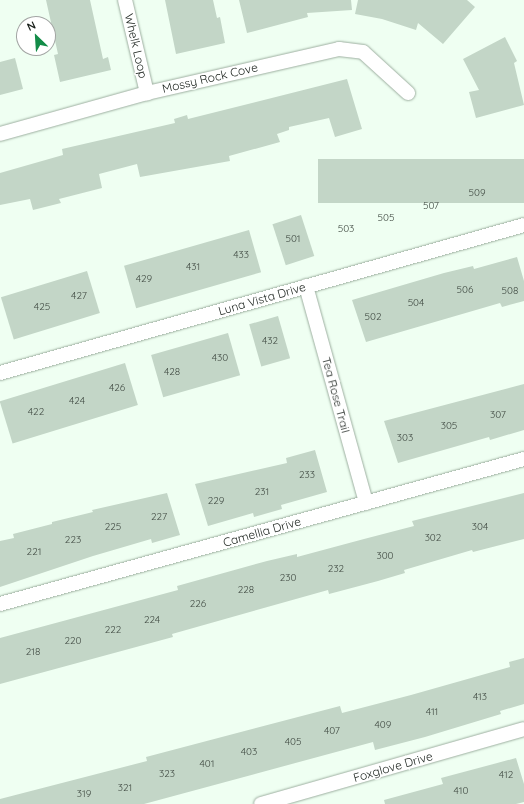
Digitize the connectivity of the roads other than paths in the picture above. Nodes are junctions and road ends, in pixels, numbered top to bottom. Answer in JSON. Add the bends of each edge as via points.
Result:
{"nodes":[{"id":1,"x":125,"y":0,"type":"edge"},
{"id":2,"x":147,"y":93,"type":"junction"},
{"id":3,"x":408,"y":93,"type":"dead end"},
{"id":4,"x":0,"y":134,"type":"edge"},
{"id":5,"x":524,"y":225,"type":"edge"},
{"id":6,"x":306,"y":286,"type":"junction"},
{"id":7,"x":0,"y":373,"type":"edge"},
{"id":8,"x":524,"y":459,"type":"edge"},
{"id":9,"x":366,"y":503,"type":"junction"},
{"id":10,"x":0,"y":604,"type":"edge"},
{"id":11,"x":524,"y":729,"type":"edge"},
{"id":12,"x":261,"y":804,"type":"edge"}],
"edges":[{"from":1,"to":2,"type":"street","name":"Whelk Loop"},
{"from":2,"to":3,"type":"street","name":"Mossy Rock Cove","via":[[340,48],[363,52]]},
{"from":2,"to":4,"type":"street","name":"Mossy Rock Cove"},
{"from":5,"to":6,"type":"street","name":"Luna Vista Drive"},
{"from":6,"to":7,"type":"street","name":"Luna Vista Drive"},
{"from":6,"to":9,"type":"street","name":"Tea Rose Trail"},
{"from":8,"to":9,"type":"street","name":"Camellia Drive"},
{"from":9,"to":10,"type":"street","name":"Camellia Drive"},
{"from":11,"to":12,"type":"street","name":"Foxglove Drive"}]}
